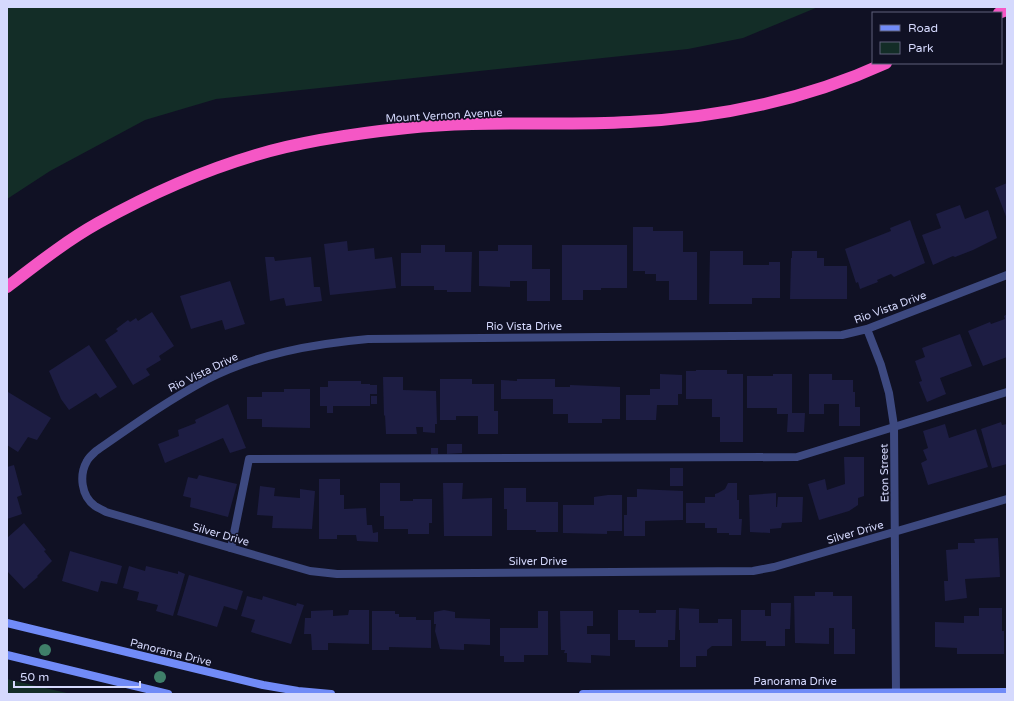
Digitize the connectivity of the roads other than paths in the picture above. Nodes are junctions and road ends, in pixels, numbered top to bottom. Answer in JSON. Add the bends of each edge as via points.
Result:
{"nodes":[{"id":1,"x":884,"y":64,"type":"edge"},
{"id":2,"x":1007,"y":275,"type":"edge"},
{"id":3,"x":7,"y":287,"type":"edge"},
{"id":4,"x":867,"y":328,"type":"junction"},
{"id":5,"x":1007,"y":392,"type":"edge"},
{"id":6,"x":894,"y":426,"type":"junction"},
{"id":7,"x":82,"y":484,"type":"joint"},
{"id":8,"x":1007,"y":500,"type":"edge"},
{"id":9,"x":895,"y":532,"type":"junction"},
{"id":10,"x":232,"y":548,"type":"junction"},
{"id":11,"x":7,"y":623,"type":"edge"},
{"id":12,"x":7,"y":655,"type":"edge"},
{"id":13,"x":1007,"y":692,"type":"edge"},
{"id":14,"x":896,"y":693,"type":"edge"},
{"id":15,"x":168,"y":694,"type":"edge"},
{"id":16,"x":331,"y":694,"type":"edge"},
{"id":17,"x":583,"y":694,"type":"edge"}],
"edges":[{"from":1,"to":3,"type":"highway","name":"Mount Vernon Avenue","via":[[832,85],[789,98],[746,109],[686,118],[408,128],[307,143],[257,155],[198,176],[140,201],[98,223]]},
{"from":2,"to":4,"type":"street","name":"Rio Vista Drive"},
{"from":4,"to":6,"type":"street","name":"Eton Street","via":[[889,393]]},
{"from":4,"to":7,"type":"street","name":"Rio Vista Drive","via":[[842,335],[368,339],[324,343],[247,363],[169,400],[96,451],[88,460]]},
{"from":5,"to":6,"type":"street"},
{"from":6,"to":9,"type":"street","name":"Eton Street"},
{"from":6,"to":10,"type":"street","via":[[798,457],[249,459]]},
{"from":7,"to":10,"type":"street","name":"Silver Drive","via":[[94,505],[106,512]]},
{"from":8,"to":9,"type":"street","name":"Silver Drive"},
{"from":9,"to":10,"type":"street","name":"Silver Drive","via":[[774,568],[753,571],[337,574],[310,570]]},
{"from":9,"to":14,"type":"street","name":"Eton Street"},
{"from":11,"to":16,"type":"main road","name":"Panorama Drive","via":[[263,685]]},
{"from":12,"to":15,"type":"main road"},
{"from":13,"to":14,"type":"main road","name":"Panorama Drive"},
{"from":14,"to":17,"type":"main road","name":"Panorama Drive"}]}
